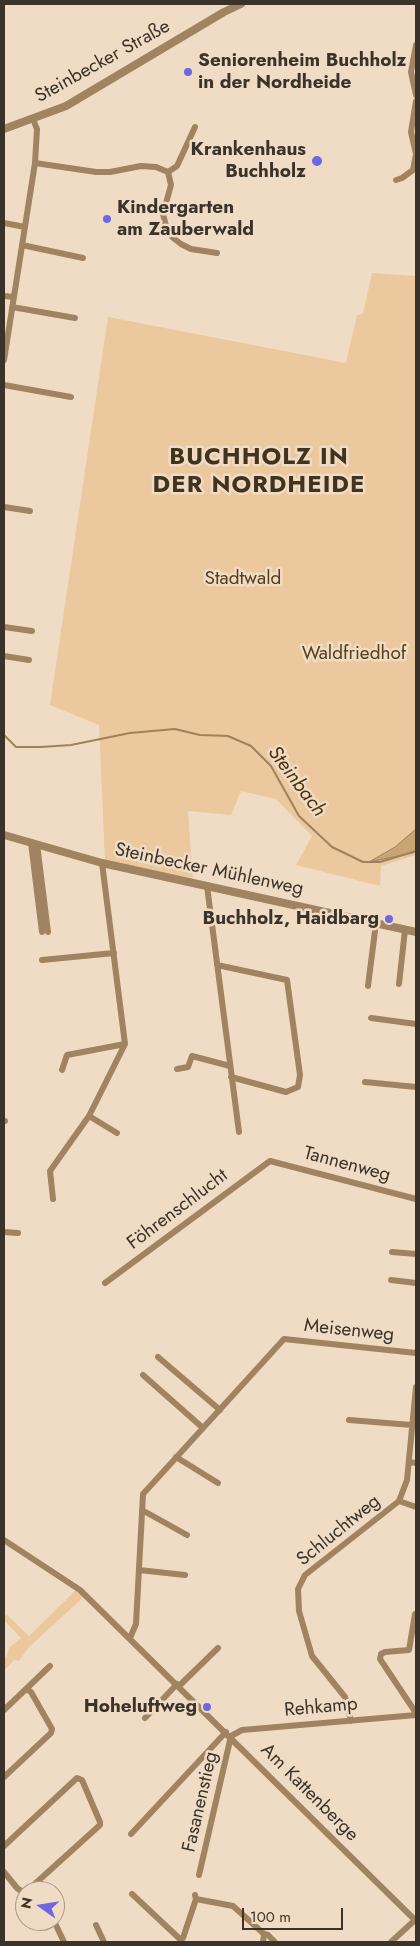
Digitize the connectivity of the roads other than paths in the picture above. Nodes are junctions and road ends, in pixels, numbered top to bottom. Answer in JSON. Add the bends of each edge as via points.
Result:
{"nodes":[{"id":1,"x":241,"y":4,"type":"edge"},
{"id":2,"x":416,"y":45,"type":"edge"},
{"id":3,"x":416,"y":95,"type":"edge"},
{"id":4,"x":416,"y":101,"type":"edge"},
{"id":5,"x":33,"y":119,"type":"junction"},
{"id":6,"x":195,"y":127,"type":"dead end"},
{"id":7,"x":4,"y":129,"type":"edge"},
{"id":8,"x":35,"y":163,"type":"junction"},
{"id":9,"x":168,"y":172,"type":"junction"},
{"id":10,"x":396,"y":180,"type":"dead end"},
{"id":11,"x":4,"y":223,"type":"edge"},
{"id":12,"x":25,"y":227,"type":"junction"},
{"id":13,"x":22,"y":244,"type":"junction"},
{"id":14,"x":217,"y":253,"type":"dead end"},
{"id":15,"x":84,"y":258,"type":"dead end"},
{"id":16,"x":4,"y":296,"type":"edge"},
{"id":17,"x":14,"y":297,"type":"junction"},
{"id":18,"x":12,"y":307,"type":"junction"},
{"id":19,"x":75,"y":318,"type":"dead end"},
{"id":20,"x":4,"y":360,"type":"edge"},
{"id":21,"x":4,"y":385,"type":"edge"},
{"id":22,"x":71,"y":397,"type":"dead end"},
{"id":23,"x":4,"y":507,"type":"edge"},
{"id":24,"x":30,"y":511,"type":"dead end"},
{"id":25,"x":4,"y":627,"type":"edge"},
{"id":26,"x":32,"y":631,"type":"dead end"},
{"id":27,"x":4,"y":656,"type":"edge"},
{"id":28,"x":29,"y":660,"type":"dead end"},
{"id":29,"x":4,"y":835,"type":"edge"},
{"id":30,"x":34,"y":843,"type":"junction"},
{"id":31,"x":102,"y":863,"type":"junction"},
{"id":32,"x":207,"y":886,"type":"junction"},
{"id":33,"x":376,"y":923,"type":"junction"},
{"id":34,"x":405,"y":930,"type":"junction"},
{"id":35,"x":45,"y":932,"type":"dead end"},
{"id":36,"x":416,"y":932,"type":"edge"},
{"id":37,"x":114,"y":953,"type":"junction"},
{"id":38,"x":42,"y":960,"type":"dead end"},
{"id":39,"x":217,"y":965,"type":"junction"},
{"id":40,"x":399,"y":984,"type":"dead end"},
{"id":41,"x":368,"y":986,"type":"dead end"},
{"id":42,"x":371,"y":1018,"type":"dead end"},
{"id":43,"x":416,"y":1024,"type":"edge"},
{"id":44,"x":125,"y":1044,"type":"junction"},
{"id":45,"x":230,"y":1066,"type":"junction"},
{"id":46,"x":177,"y":1069,"type":"dead end"},
{"id":47,"x":62,"y":1070,"type":"dead end"},
{"id":48,"x":231,"y":1077,"type":"junction"},
{"id":49,"x":365,"y":1082,"type":"dead end"},
{"id":50,"x":416,"y":1087,"type":"edge"},
{"id":51,"x":89,"y":1116,"type":"junction"},
{"id":52,"x":239,"y":1132,"type":"dead end"},
{"id":53,"x":117,"y":1133,"type":"dead end"},
{"id":54,"x":270,"y":1161,"type":"joint"},
{"id":55,"x":53,"y":1199,"type":"dead end"},
{"id":56,"x":416,"y":1199,"type":"edge"},
{"id":57,"x":4,"y":1232,"type":"edge"},
{"id":58,"x":18,"y":1232,"type":"dead end"},
{"id":59,"x":392,"y":1252,"type":"dead end"},
{"id":60,"x":416,"y":1254,"type":"edge"},
{"id":61,"x":391,"y":1280,"type":"dead end"},
{"id":62,"x":105,"y":1283,"type":"dead end"},
{"id":63,"x":416,"y":1283,"type":"edge"},
{"id":64,"x":416,"y":1353,"type":"edge"},
{"id":65,"x":158,"y":1357,"type":"dead end"},
{"id":66,"x":143,"y":1375,"type":"dead end"},
{"id":67,"x":416,"y":1387,"type":"edge"},
{"id":68,"x":220,"y":1410,"type":"junction"},
{"id":69,"x":349,"y":1420,"type":"dead end"},
{"id":70,"x":412,"y":1425,"type":"junction"},
{"id":71,"x":202,"y":1428,"type":"junction"},
{"id":72,"x":176,"y":1457,"type":"junction"},
{"id":73,"x":409,"y":1462,"type":"junction"},
{"id":74,"x":416,"y":1463,"type":"edge"},
{"id":75,"x":218,"y":1483,"type":"dead end"},
{"id":76,"x":399,"y":1501,"type":"junction"},
{"id":77,"x":416,"y":1507,"type":"edge"},
{"id":78,"x":142,"y":1510,"type":"junction"},
{"id":79,"x":187,"y":1535,"type":"dead end"},
{"id":80,"x":4,"y":1540,"type":"edge"},
{"id":81,"x":139,"y":1570,"type":"junction"},
{"id":82,"x":185,"y":1576,"type":"dead end"},
{"id":83,"x":415,"y":1614,"type":"dead end"},
{"id":84,"x":130,"y":1638,"type":"junction"},
{"id":85,"x":218,"y":1648,"type":"dead end"},
{"id":86,"x":50,"y":1666,"type":"dead end"},
{"id":87,"x":178,"y":1685,"type":"junction"},
{"id":88,"x":26,"y":1689,"type":"junction"},
{"id":89,"x":4,"y":1710,"type":"edge"},
{"id":90,"x":416,"y":1714,"type":"edge"},
{"id":91,"x":145,"y":1718,"type":"dead end"},
{"id":92,"x":351,"y":1721,"type":"junction"},
{"id":93,"x":228,"y":1734,"type":"junction"},
{"id":94,"x":4,"y":1776,"type":"edge"},
{"id":95,"x":131,"y":1834,"type":"dead end"},
{"id":96,"x":4,"y":1846,"type":"edge"},
{"id":97,"x":4,"y":1872,"type":"edge"},
{"id":98,"x":200,"y":1875,"type":"dead end"},
{"id":99,"x":38,"y":1881,"type":"edge"},
{"id":100,"x":15,"y":1883,"type":"edge"},
{"id":101,"x":132,"y":1894,"type":"dead end"},
{"id":102,"x":416,"y":1921,"type":"edge"},
{"id":103,"x":96,"y":1926,"type":"dead end"},
{"id":104,"x":264,"y":1934,"type":"junction"},
{"id":105,"x":180,"y":1941,"type":"edge"},
{"id":106,"x":104,"y":1942,"type":"edge"},
{"id":107,"x":263,"y":1942,"type":"edge"},
{"id":108,"x":274,"y":1942,"type":"edge"},
{"id":109,"x":391,"y":1942,"type":"edge"}],
"edges":[{"from":1,"to":5,"type":"street","name":"Steinbecker Straße","via":[[66,106]]},
{"from":2,"to":3,"type":"street","via":[[411,72]]},
{"from":4,"to":10,"type":"street","via":[[411,132],[416,154],[413,170]]},
{"from":5,"to":7,"type":"street","name":"Steinbecker Straße"},
{"from":5,"to":8,"type":"street","via":[[37,129]]},
{"from":6,"to":9,"type":"street","via":[[177,166]]},
{"from":8,"to":9,"type":"street","via":[[96,172],[141,166]]},
{"from":8,"to":12,"type":"street"},
{"from":9,"to":14,"type":"street","via":[[170,185],[163,214],[172,237],[191,248]]},
{"from":11,"to":12,"type":"street"},
{"from":12,"to":13,"type":"street"},
{"from":13,"to":15,"type":"street"},
{"from":13,"to":17,"type":"street"},
{"from":16,"to":17,"type":"street"},
{"from":17,"to":18,"type":"street"},
{"from":18,"to":19,"type":"street"},
{"from":18,"to":20,"type":"street"},
{"from":21,"to":22,"type":"street"},
{"from":23,"to":24,"type":"street"},
{"from":25,"to":26,"type":"street"},
{"from":27,"to":28,"type":"street"},
{"from":29,"to":30,"type":"street","name":"Steinbecker Mühlenweg"},
{"from":30,"to":31,"type":"street","name":"Steinbecker Mühlenweg"},
{"from":30,"to":35,"type":"street"},
{"from":31,"to":32,"type":"street","name":"Steinbecker Mühlenweg"},
{"from":31,"to":37,"type":"street"},
{"from":32,"to":33,"type":"street","name":"Steinbecker Mühlenweg"},
{"from":32,"to":39,"type":"street"},
{"from":33,"to":34,"type":"street","name":"Steinbecker Mühlenweg"},
{"from":33,"to":41,"type":"street"},
{"from":34,"to":36,"type":"street","name":"Steinbecker Mühlenweg"},
{"from":34,"to":40,"type":"street"},
{"from":37,"to":38,"type":"street"},
{"from":37,"to":44,"type":"street"},
{"from":39,"to":45,"type":"street"},
{"from":39,"to":48,"type":"street","via":[[287,980],[300,1075],[298,1087],[286,1092]]},
{"from":42,"to":43,"type":"street"},
{"from":44,"to":47,"type":"street","via":[[67,1055]]},
{"from":44,"to":51,"type":"street"},
{"from":45,"to":46,"type":"street","via":[[192,1056],[188,1067]]},
{"from":45,"to":48,"type":"street"},
{"from":48,"to":52,"type":"street"},
{"from":49,"to":50,"type":"street"},
{"from":51,"to":53,"type":"street"},
{"from":51,"to":55,"type":"street","via":[[50,1171]]},
{"from":54,"to":56,"type":"street","name":"Tannenweg"},
{"from":54,"to":62,"type":"street","name":"Föhrenschlucht"},
{"from":57,"to":58,"type":"street"},
{"from":59,"to":60,"type":"street"},
{"from":61,"to":63,"type":"street"},
{"from":64,"to":68,"type":"street","name":"Meisenweg","via":[[284,1339]]},
{"from":65,"to":68,"type":"street"},
{"from":66,"to":71,"type":"street"},
{"from":67,"to":70,"type":"street","name":"Schluchtweg"},
{"from":68,"to":71,"type":"street","name":"Meisenweg"},
{"from":69,"to":70,"type":"street"},
{"from":70,"to":73,"type":"street","name":"Schluchtweg"},
{"from":71,"to":72,"type":"street","name":"Meisenweg"},
{"from":72,"to":75,"type":"street"},
{"from":72,"to":78,"type":"street","name":"Meisenweg","via":[[142,1494]]},
{"from":73,"to":74,"type":"street"},
{"from":73,"to":76,"type":"street","name":"Schluchtweg","via":[[407,1480]]},
{"from":76,"to":77,"type":"street","name":"Schluchtweg"},
{"from":76,"to":92,"type":"street","name":"Schluchtweg","via":[[305,1574],[298,1589],[299,1611],[312,1656],[345,1697]]},
{"from":78,"to":79,"type":"street"},
{"from":78,"to":81,"type":"street","name":"Meisenweg"},
{"from":80,"to":84,"type":"street","name":"Am Kattenberge","via":[[80,1590]]},
{"from":81,"to":82,"type":"street"},
{"from":81,"to":84,"type":"street","name":"Meisenweg","via":[[136,1624]]},
{"from":83,"to":90,"type":"street","name":"Rehkamp","via":[[409,1650],[384,1652],[380,1659]]},
{"from":84,"to":87,"type":"street","name":"Am Kattenberge"},
{"from":85,"to":87,"type":"street"},
{"from":86,"to":88,"type":"street"},
{"from":87,"to":91,"type":"street"},
{"from":87,"to":93,"type":"street","name":"Am Kattenberge"},
{"from":88,"to":89,"type":"street"},
{"from":88,"to":94,"type":"street","via":[[31,1692],[52,1729],[51,1733]]},
{"from":90,"to":92,"type":"street","name":"Rehkamp"},
{"from":92,"to":93,"type":"street","name":"Rehkamp","via":[[242,1730]]},
{"from":93,"to":95,"type":"street"},
{"from":93,"to":98,"type":"street","name":"Fasanenstieg"},
{"from":93,"to":102,"type":"street","name":"Am Kattenberge"},
{"from":96,"to":99,"type":"street","via":[[77,1778],[82,1780],[100,1825]]},
{"from":97,"to":100,"type":"street"},
{"from":101,"to":105,"type":"street"},
{"from":102,"to":109,"type":"street"},
{"from":103,"to":106,"type":"street"},
{"from":104,"to":105,"type":"street","via":[[233,1906],[195,1897]]},
{"from":104,"to":107,"type":"street"},
{"from":104,"to":108,"type":"street"}]}
